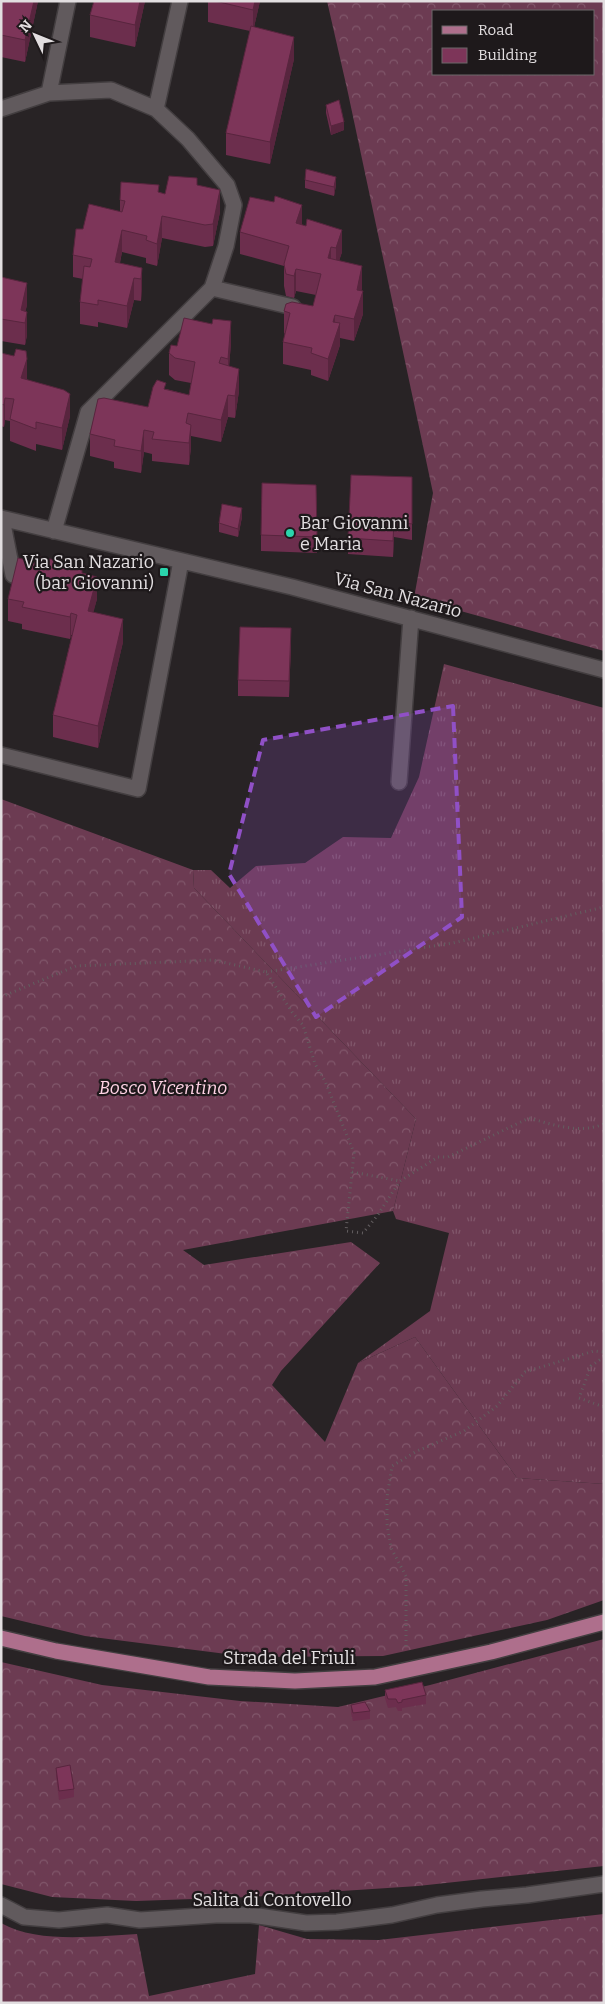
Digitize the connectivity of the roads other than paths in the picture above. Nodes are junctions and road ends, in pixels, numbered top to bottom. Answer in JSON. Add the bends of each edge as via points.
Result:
{"nodes":[{"id":1,"x":68,"y":1,"type":"edge"},
{"id":2,"x":180,"y":1,"type":"edge"},
{"id":3,"x":49,"y":93,"type":"junction"},
{"id":4,"x":1,"y":109,"type":"edge"},
{"id":5,"x":156,"y":109,"type":"junction"},
{"id":6,"x":212,"y":288,"type":"junction"},
{"id":7,"x":293,"y":307,"type":"edge"},
{"id":8,"x":2,"y":519,"type":"edge"},
{"id":9,"x":54,"y":531,"type":"junction"},
{"id":10,"x":181,"y":561,"type":"junction"},
{"id":11,"x":12,"y":576,"type":"edge"},
{"id":12,"x":412,"y":618,"type":"junction"},
{"id":13,"x":604,"y":670,"type":"edge"},
{"id":14,"x":1,"y":755,"type":"edge"},
{"id":15,"x":399,"y":782,"type":"dead end"},
{"id":16,"x":604,"y":1622,"type":"edge"},
{"id":17,"x":1,"y":1638,"type":"edge"},
{"id":18,"x":604,"y":1884,"type":"edge"},
{"id":19,"x":1,"y":1905,"type":"edge"}],
"edges":[{"from":1,"to":3,"type":"street"},
{"from":2,"to":5,"type":"street"},
{"from":3,"to":4,"type":"street"},
{"from":3,"to":5,"type":"street","via":[[111,90]]},
{"from":5,"to":6,"type":"street","via":[[188,139],[227,185],[234,206],[226,246]]},
{"from":6,"to":7,"type":"street"},
{"from":6,"to":9,"type":"street","via":[[88,412]]},
{"from":8,"to":9,"type":"street","name":"Via San Nazario"},
{"from":8,"to":11,"type":"street","name":"Via San Nazario"},
{"from":9,"to":10,"type":"street","name":"Via San Nazario"},
{"from":10,"to":12,"type":"street","name":"Via San Nazario"},
{"from":10,"to":14,"type":"street","via":[[138,789]]},
{"from":12,"to":13,"type":"street","name":"Via San Nazario"},
{"from":12,"to":15,"type":"street"},
{"from":16,"to":17,"type":"main road","name":"Strada del Friuli","via":[[491,1652],[375,1677],[295,1681],[210,1677],[56,1651]]},
{"from":18,"to":19,"type":"street","name":"Salita di Contovello","via":[[437,1905],[337,1922],[306,1923],[251,1915],[140,1920],[107,1915],[59,1920],[24,1916]]}]}
